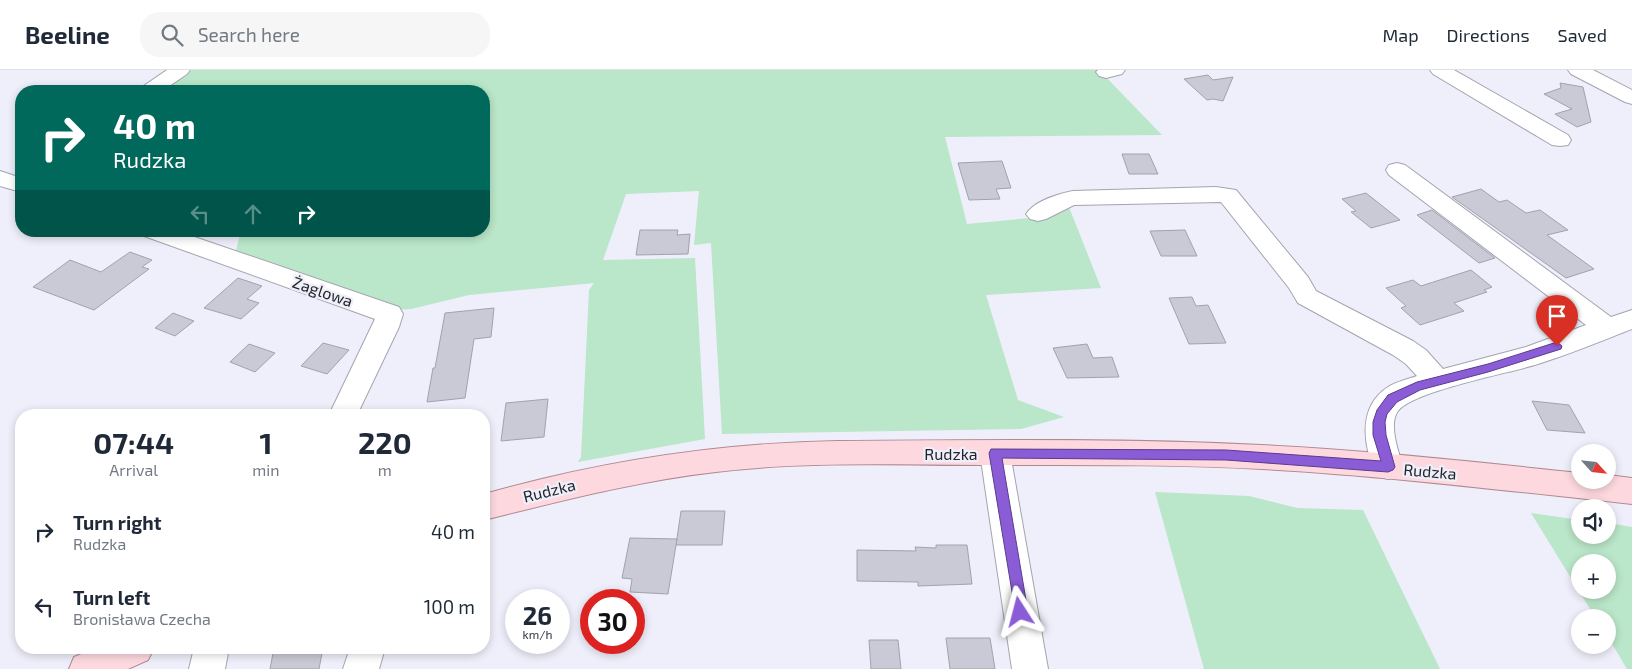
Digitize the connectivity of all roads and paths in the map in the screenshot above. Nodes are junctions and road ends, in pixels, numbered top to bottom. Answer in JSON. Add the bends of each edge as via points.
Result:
{"nodes":[{"id":1,"x":180,"y":70,"type":"edge"},
{"id":2,"x":1440,"y":70,"type":"edge"},
{"id":3,"x":1578,"y":70,"type":"edge"},
{"id":4,"x":158,"y":85,"type":"edge"},
{"id":5,"x":1632,"y":98,"type":"edge"},
{"id":6,"x":1560,"y":140,"type":"dead end"},
{"id":7,"x":1397,"y":170,"type":"dead end"},
{"id":8,"x":1038,"y":214,"type":"dead end"},
{"id":9,"x":169,"y":237,"type":"edge"},
{"id":10,"x":1620,"y":324,"type":"edge"},
{"id":11,"x":1438,"y":381,"type":"junction"},
{"id":12,"x":345,"y":409,"type":"edge"},
{"id":13,"x":995,"y":453,"type":"junction"},
{"id":14,"x":1388,"y":467,"type":"junction"},
{"id":15,"x":1632,"y":491,"type":"edge"},
{"id":16,"x":490,"y":505,"type":"edge"},
{"id":17,"x":122,"y":654,"type":"edge"},
{"id":18,"x":210,"y":654,"type":"edge"},
{"id":19,"x":366,"y":654,"type":"edge"},
{"id":20,"x":88,"y":669,"type":"edge"},
{"id":21,"x":206,"y":669,"type":"edge"},
{"id":22,"x":361,"y":669,"type":"edge"},
{"id":23,"x":1030,"y":669,"type":"edge"}],
"edges":[{"from":1,"to":4,"type":"street"},
{"from":2,"to":6,"type":"street"},
{"from":3,"to":5,"type":"street"},
{"from":7,"to":10,"type":"street"},
{"from":8,"to":11,"type":"street","via":[[1061,200],[1073,198],[1228,195],[1307,297],[1403,348]]},
{"from":9,"to":12,"type":"street","name":"Żaglowa","via":[[390,314]]},
{"from":10,"to":11,"type":"street","via":[[1531,356]]},
{"from":11,"to":14,"type":"street","via":[[1399,394],[1381,413],[1380,435]]},
{"from":13,"to":14,"type":"main road","name":"Rudzka","via":[[1226,455]]},
{"from":13,"to":16,"type":"main road","name":"Rudzka","via":[[806,453],[718,459],[606,477]]},
{"from":13,"to":23,"type":"street"},
{"from":14,"to":15,"type":"main road","name":"Rudzka"},
{"from":17,"to":20,"type":"main road"},
{"from":18,"to":21,"type":"street"},
{"from":19,"to":22,"type":"street"}]}
